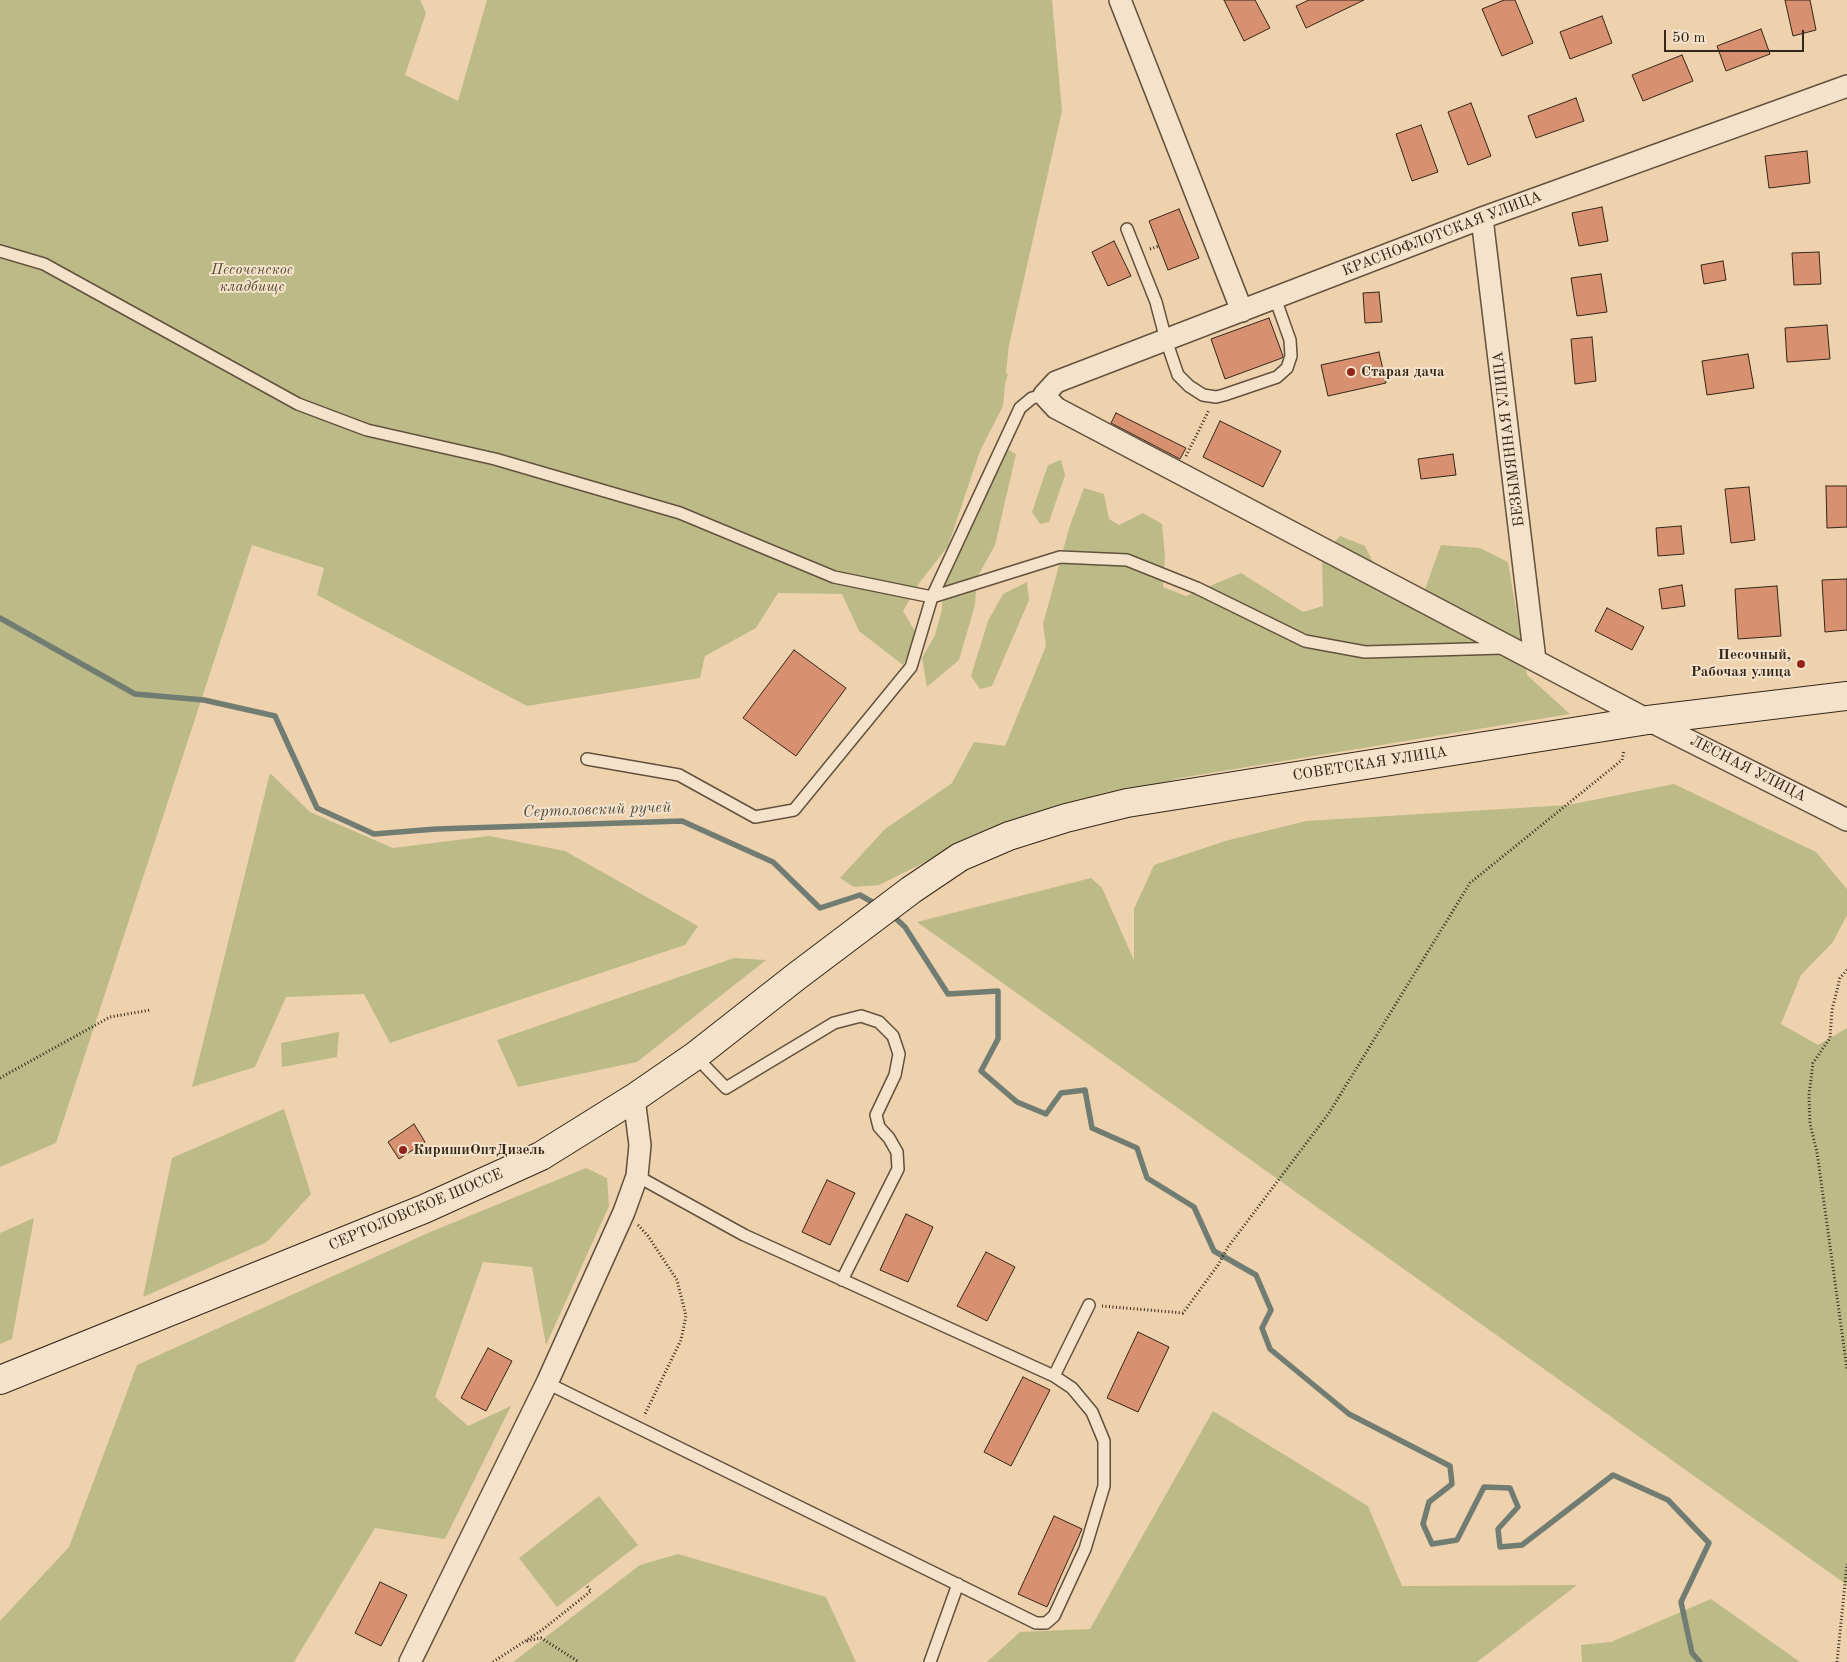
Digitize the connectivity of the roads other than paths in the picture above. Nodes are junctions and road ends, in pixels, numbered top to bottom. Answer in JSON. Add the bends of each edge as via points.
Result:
{"nodes":[{"id":1,"x":1120,"y":0,"type":"edge"},
{"id":2,"x":1847,"y":86,"type":"edge"},
{"id":3,"x":1482,"y":218,"type":"junction"},
{"id":4,"x":1127,"y":229,"type":"dead end"},
{"id":5,"x":0,"y":251,"type":"edge"},
{"id":6,"x":1275,"y":298,"type":"junction"},
{"id":7,"x":1242,"y":310,"type":"junction"},
{"id":8,"x":1166,"y":340,"type":"junction"},
{"id":9,"x":1044,"y":395,"type":"junction"},
{"id":10,"x":932,"y":597,"type":"junction"},
{"id":11,"x":1511,"y":647,"type":"junction"},
{"id":12,"x":1535,"y":660,"type":"junction"},
{"id":13,"x":1847,"y":696,"type":"edge"},
{"id":14,"x":1648,"y":720,"type":"junction"},
{"id":15,"x":587,"y":759,"type":"dead end"},
{"id":16,"x":1847,"y":820,"type":"edge"},
{"id":17,"x":845,"y":939,"type":"joint"},
{"id":18,"x":695,"y":1056,"type":"junction"},
{"id":19,"x":634,"y":1098,"type":"junction"},
{"id":20,"x":637,"y":1176,"type":"junction"},
{"id":21,"x":842,"y":1280,"type":"junction"},
{"id":22,"x":1089,"y":1305,"type":"road end"},
{"id":23,"x":1054,"y":1376,"type":"junction"},
{"id":24,"x":0,"y":1380,"type":"edge"},
{"id":25,"x":547,"y":1383,"type":"junction"},
{"id":26,"x":958,"y":1584,"type":"junction"},
{"id":27,"x":410,"y":1662,"type":"edge"},
{"id":28,"x":930,"y":1662,"type":"edge"}],
"edges":[{"from":1,"to":7,"type":"street"},
{"from":2,"to":3,"type":"street","name":"КРАСНОФЛОТСКАЯ УЛИЦА"},
{"from":3,"to":6,"type":"street","name":"КРАСНОФЛОТСКАЯ УЛИЦА"},
{"from":3,"to":12,"type":"street","name":"БЕЗЫМЯННАЯ УЛИЦА"},
{"from":4,"to":8,"type":"lane","via":[[1156,302]]},
{"from":5,"to":10,"type":"lane","via":[[44,264],[298,404],[367,430],[496,459],[680,513],[834,577]]},
{"from":6,"to":7,"type":"street","name":"КРАСНОФЛОТСКАЯ УЛИЦА"},
{"from":6,"to":8,"type":"lane","via":[[1290,340],[1291,356],[1277,377],[1224,396],[1203,395],[1178,375]]},
{"from":7,"to":8,"type":"street","name":"КРАСНОФЛОТСКАЯ УЛИЦА"},
{"from":8,"to":9,"type":"street","name":"КРАСНОФЛОТСКАЯ УЛИЦА","via":[[1056,382]]},
{"from":9,"to":10,"type":"lane","via":[[1032,398],[1020,408]]},
{"from":9,"to":11,"type":"street","name":"ЛЕСНАЯ УЛИЦА","via":[[1056,408]]},
{"from":10,"to":11,"type":"lane","via":[[1060,558],[1127,560],[1197,588],[1305,641],[1365,652]]},
{"from":10,"to":15,"type":"lane","via":[[911,667],[794,810],[755,817],[679,775]]},
{"from":11,"to":12,"type":"street","name":"ЛЕСНАЯ УЛИЦА"},
{"from":12,"to":14,"type":"street","name":"ЛЕСНАЯ УЛИЦА"},
{"from":13,"to":14,"type":"main road","name":"СОВЕТСКАЯ УЛИЦА"},
{"from":14,"to":16,"type":"street","name":"ЛЕСНАЯ УЛИЦА"},
{"from":14,"to":17,"type":"main road","name":"СОВЕТСКАЯ УЛИЦА","via":[[1127,803],[1066,818],[1009,836],[960,858]]},
{"from":17,"to":18,"type":"main road","name":"СЕРТОЛОВСКОЕ ШОССЕ"},
{"from":18,"to":19,"type":"main road","name":"СЕРТОЛОВСКОЕ ШОССЕ"},
{"from":18,"to":21,"type":"lane","via":[[726,1088],[834,1023],[861,1016],[878,1022],[893,1036],[899,1054],[895,1075],[876,1115],[879,1127],[897,1152],[898,1168]]},
{"from":19,"to":20,"type":"street","via":[[640,1145]]},
{"from":19,"to":24,"type":"main road","name":"СЕРТОЛОВСКОЕ ШОССЕ","via":[[541,1156],[450,1198]]},
{"from":20,"to":21,"type":"lane","via":[[744,1234]]},
{"from":20,"to":25,"type":"street"},
{"from":21,"to":23,"type":"lane"},
{"from":22,"to":23,"type":"lane"},
{"from":23,"to":26,"type":"lane","via":[[1072,1388],[1092,1412],[1104,1441],[1104,1486],[1085,1549],[1054,1616],[1046,1622],[1036,1623]]},
{"from":25,"to":26,"type":"lane"},
{"from":25,"to":27,"type":"street"},
{"from":26,"to":28,"type":"lane"}]}
